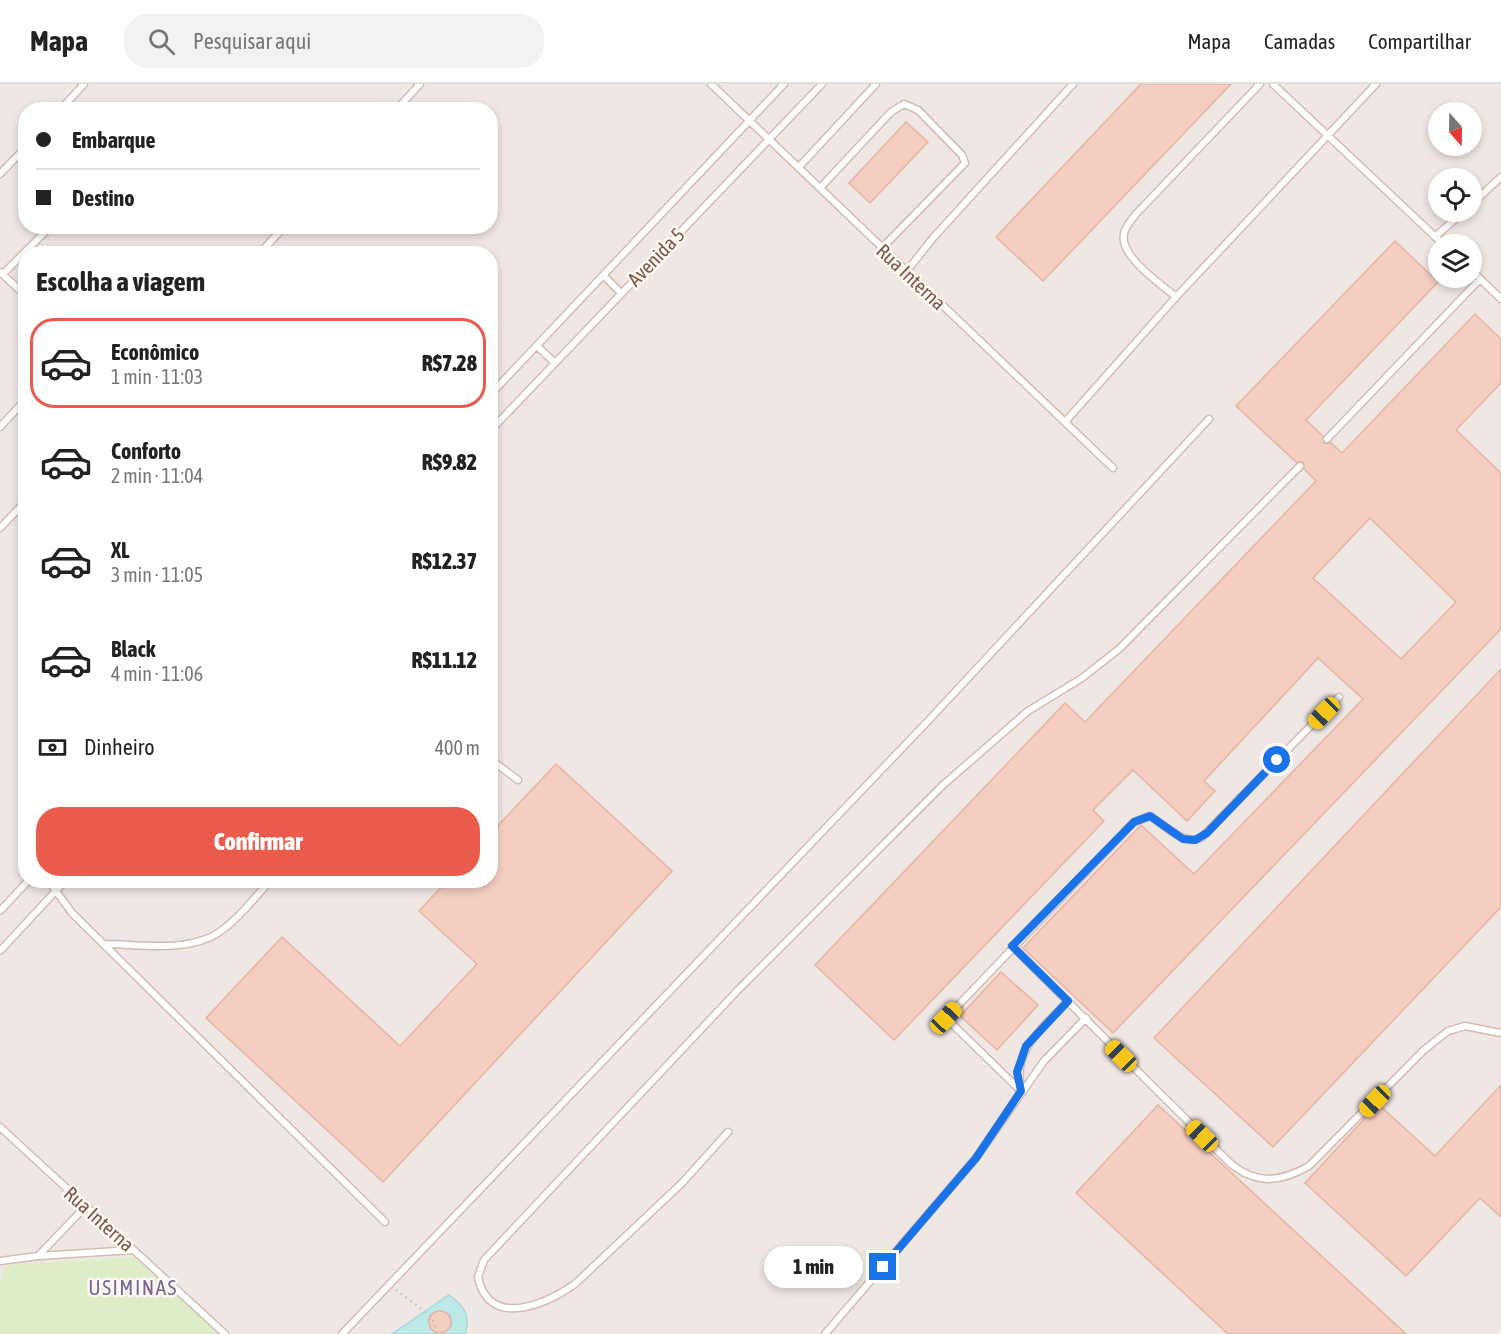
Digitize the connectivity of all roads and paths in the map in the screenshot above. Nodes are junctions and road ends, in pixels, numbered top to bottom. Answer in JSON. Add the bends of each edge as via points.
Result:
{"nodes":[{"id":1,"x":84,"y":84,"type":"edge"},
{"id":2,"x":420,"y":84,"type":"edge"},
{"id":3,"x":711,"y":84,"type":"edge"},
{"id":4,"x":784,"y":84,"type":"edge"},
{"id":5,"x":822,"y":84,"type":"edge"},
{"id":6,"x":876,"y":84,"type":"edge"},
{"id":7,"x":1073,"y":84,"type":"edge"},
{"id":8,"x":1260,"y":84,"type":"edge"},
{"id":9,"x":1273,"y":84,"type":"edge"},
{"id":10,"x":1376,"y":84,"type":"edge"},
{"id":11,"x":67,"y":102,"type":"edge"},
{"id":12,"x":403,"y":102,"type":"edge"},
{"id":13,"x":750,"y":120,"type":"junction"},
{"id":14,"x":1328,"y":136,"type":"junction"},
{"id":15,"x":769,"y":139,"type":"junction"},
{"id":16,"x":18,"y":155,"type":"edge"},
{"id":17,"x":799,"y":167,"type":"junction"},
{"id":18,"x":0,"y":174,"type":"edge"},
{"id":19,"x":1501,"y":177,"type":"edge"},
{"id":20,"x":820,"y":188,"type":"junction"},
{"id":21,"x":1482,"y":195,"type":"edge"},
{"id":22,"x":1452,"y":222,"type":"edge"},
{"id":23,"x":42,"y":234,"type":"edge"},
{"id":24,"x":278,"y":234,"type":"edge"},
{"id":25,"x":1432,"y":234,"type":"edge"},
{"id":26,"x":1438,"y":234,"type":"edge"},
{"id":27,"x":30,"y":246,"type":"edge"},
{"id":28,"x":266,"y":246,"type":"edge"},
{"id":29,"x":881,"y":249,"type":"junction"},
{"id":30,"x":18,"y":257,"type":"edge"},
{"id":31,"x":906,"y":272,"type":"junction"},
{"id":32,"x":1,"y":273,"type":"edge"},
{"id":33,"x":604,"y":277,"type":"junction"},
{"id":34,"x":1482,"y":281,"type":"edge"},
{"id":35,"x":1471,"y":288,"type":"edge"},
{"id":36,"x":18,"y":289,"type":"edge"},
{"id":37,"x":621,"y":293,"type":"junction"},
{"id":38,"x":1176,"y":297,"type":"junction"},
{"id":39,"x":1501,"y":299,"type":"edge"},
{"id":40,"x":537,"y":346,"type":"junction"},
{"id":41,"x":555,"y":363,"type":"junction"},
{"id":42,"x":498,"y":387,"type":"edge"},
{"id":43,"x":18,"y":408,"type":"edge"},
{"id":44,"x":1209,"y":419,"type":"dead end"},
{"id":45,"x":1065,"y":422,"type":"junction"},
{"id":46,"x":498,"y":423,"type":"edge"},
{"id":47,"x":0,"y":427,"type":"edge"},
{"id":48,"x":1327,"y":439,"type":"dead end"},
{"id":49,"x":1300,"y":466,"type":"dead end"},
{"id":50,"x":1113,"y":468,"type":"dead end"},
{"id":51,"x":18,"y":509,"type":"edge"},
{"id":52,"x":0,"y":528,"type":"edge"},
{"id":53,"x":1339,"y":697,"type":"dead end"},
{"id":54,"x":498,"y":765,"type":"edge"},
{"id":55,"x":518,"y":780,"type":"dead end"},
{"id":56,"x":22,"y":888,"type":"edge"},
{"id":57,"x":54,"y":888,"type":"edge"},
{"id":58,"x":59,"y":888,"type":"edge"},
{"id":59,"x":263,"y":888,"type":"edge"},
{"id":60,"x":56,"y":891,"type":"junction"},
{"id":61,"x":0,"y":911,"type":"edge"},
{"id":62,"x":103,"y":944,"type":"junction"},
{"id":63,"x":1012,"y":946,"type":"junction"},
{"id":64,"x":0,"y":951,"type":"edge"},
{"id":65,"x":1068,"y":1001,"type":"junction"},
{"id":66,"x":1086,"y":1018,"type":"junction"},
{"id":67,"x":1501,"y":1033,"type":"edge"},
{"id":68,"x":1021,"y":1091,"type":"junction"},
{"id":69,"x":0,"y":1127,"type":"edge"},
{"id":70,"x":728,"y":1132,"type":"dead end"},
{"id":71,"x":85,"y":1207,"type":"junction"},
{"id":72,"x":385,"y":1222,"type":"dead end"},
{"id":73,"x":133,"y":1250,"type":"junction"},
{"id":74,"x":38,"y":1256,"type":"junction"},
{"id":75,"x":0,"y":1261,"type":"edge"},
{"id":76,"x":390,"y":1286,"type":"junction"},
{"id":77,"x":225,"y":1334,"type":"edge"},
{"id":78,"x":342,"y":1334,"type":"edge"},
{"id":79,"x":438,"y":1334,"type":"edge"},
{"id":80,"x":825,"y":1334,"type":"edge"}],
"edges":[{"from":1,"to":11,"type":"lane"},
{"from":2,"to":12,"type":"lane"},
{"from":3,"to":13,"type":"lane","name":"Rua Interna"},
{"from":4,"to":13,"type":"lane","name":"Avenida 5"},
{"from":5,"to":15,"type":"lane","name":"Avenida 5"},
{"from":6,"to":17,"type":"lane"},
{"from":7,"to":31,"type":"lane"},
{"from":8,"to":38,"type":"lane","via":[[1125,229],[1128,254]]},
{"from":9,"to":14,"type":"lane"},
{"from":10,"to":14,"type":"lane"},
{"from":13,"to":15,"type":"lane","name":"Rua Interna"},
{"from":13,"to":33,"type":"lane","name":"Avenida 5"},
{"from":14,"to":25,"type":"lane"},
{"from":14,"to":38,"type":"lane"},
{"from":15,"to":17,"type":"lane","name":"Rua Interna"},
{"from":15,"to":37,"type":"lane","name":"Avenida 5"},
{"from":16,"to":18,"type":"lane"},
{"from":17,"to":20,"type":"lane","name":"Rua Interna"},
{"from":19,"to":21,"type":"lane"},
{"from":20,"to":29,"type":"lane","name":"Rua Interna"},
{"from":20,"to":29,"type":"lane","via":[[891,112],[904,104],[918,110],[962,155],[965,163]]},
{"from":22,"to":26,"type":"lane"},
{"from":23,"to":27,"type":"lane"},
{"from":24,"to":28,"type":"lane"},
{"from":29,"to":31,"type":"lane","name":"Rua Interna"},
{"from":30,"to":32,"type":"lane"},
{"from":31,"to":45,"type":"lane","name":"Rua Interna"},
{"from":32,"to":36,"type":"lane"},
{"from":33,"to":37,"type":"lane"},
{"from":33,"to":40,"type":"lane","name":"Avenida 5"},
{"from":34,"to":39,"type":"lane"},
{"from":35,"to":48,"type":"lane"},
{"from":37,"to":41,"type":"lane","name":"Avenida 5"},
{"from":38,"to":45,"type":"lane"},
{"from":40,"to":41,"type":"lane"},
{"from":40,"to":42,"type":"lane","name":"Avenida 5"},
{"from":41,"to":46,"type":"lane","name":"Avenida 5"},
{"from":43,"to":47,"type":"lane"},
{"from":44,"to":76,"type":"lane","via":[[928,721]]},
{"from":45,"to":50,"type":"lane","name":"Rua Interna"},
{"from":49,"to":70,"type":"lane","via":[[1119,649],[1009,726],[943,785],[746,982],[484,1260],[478,1276],[485,1294],[493,1303],[508,1308],[540,1305],[557,1297],[682,1183]]},
{"from":51,"to":52,"type":"lane"},
{"from":53,"to":63,"type":"lane","via":[[1201,838],[1188,841],[1150,816],[1142,817]]},
{"from":54,"to":55,"type":"lane"},
{"from":56,"to":61,"type":"lane"},
{"from":57,"to":60,"type":"lane"},
{"from":58,"to":60,"type":"lane"},
{"from":59,"to":62,"type":"lane","via":[[229,924],[208,938],[182,944]]},
{"from":60,"to":62,"type":"lane"},
{"from":60,"to":64,"type":"lane"},
{"from":62,"to":72,"type":"lane"},
{"from":63,"to":65,"type":"lane"},
{"from":63,"to":68,"type":"lane","via":[[946,1018]]},
{"from":65,"to":66,"type":"lane"},
{"from":65,"to":68,"type":"lane","via":[[1026,1046],[1017,1072]]},
{"from":66,"to":67,"type":"lane","via":[[1232,1164],[1245,1175],[1267,1180],[1291,1176],[1309,1166],[1424,1050],[1448,1031],[1465,1026]]},
{"from":66,"to":68,"type":"lane"},
{"from":68,"to":80,"type":"lane","via":[[976,1158]]},
{"from":69,"to":71,"type":"lane","name":"Rua Interna"},
{"from":71,"to":73,"type":"lane","name":"Rua Interna"},
{"from":71,"to":74,"type":"lane"},
{"from":73,"to":74,"type":"lane"},
{"from":73,"to":77,"type":"lane","name":"Rua Interna"},
{"from":74,"to":75,"type":"lane"},
{"from":76,"to":78,"type":"lane"},
{"from":76,"to":79,"type":"path","via":[[431,1316]]}]}
